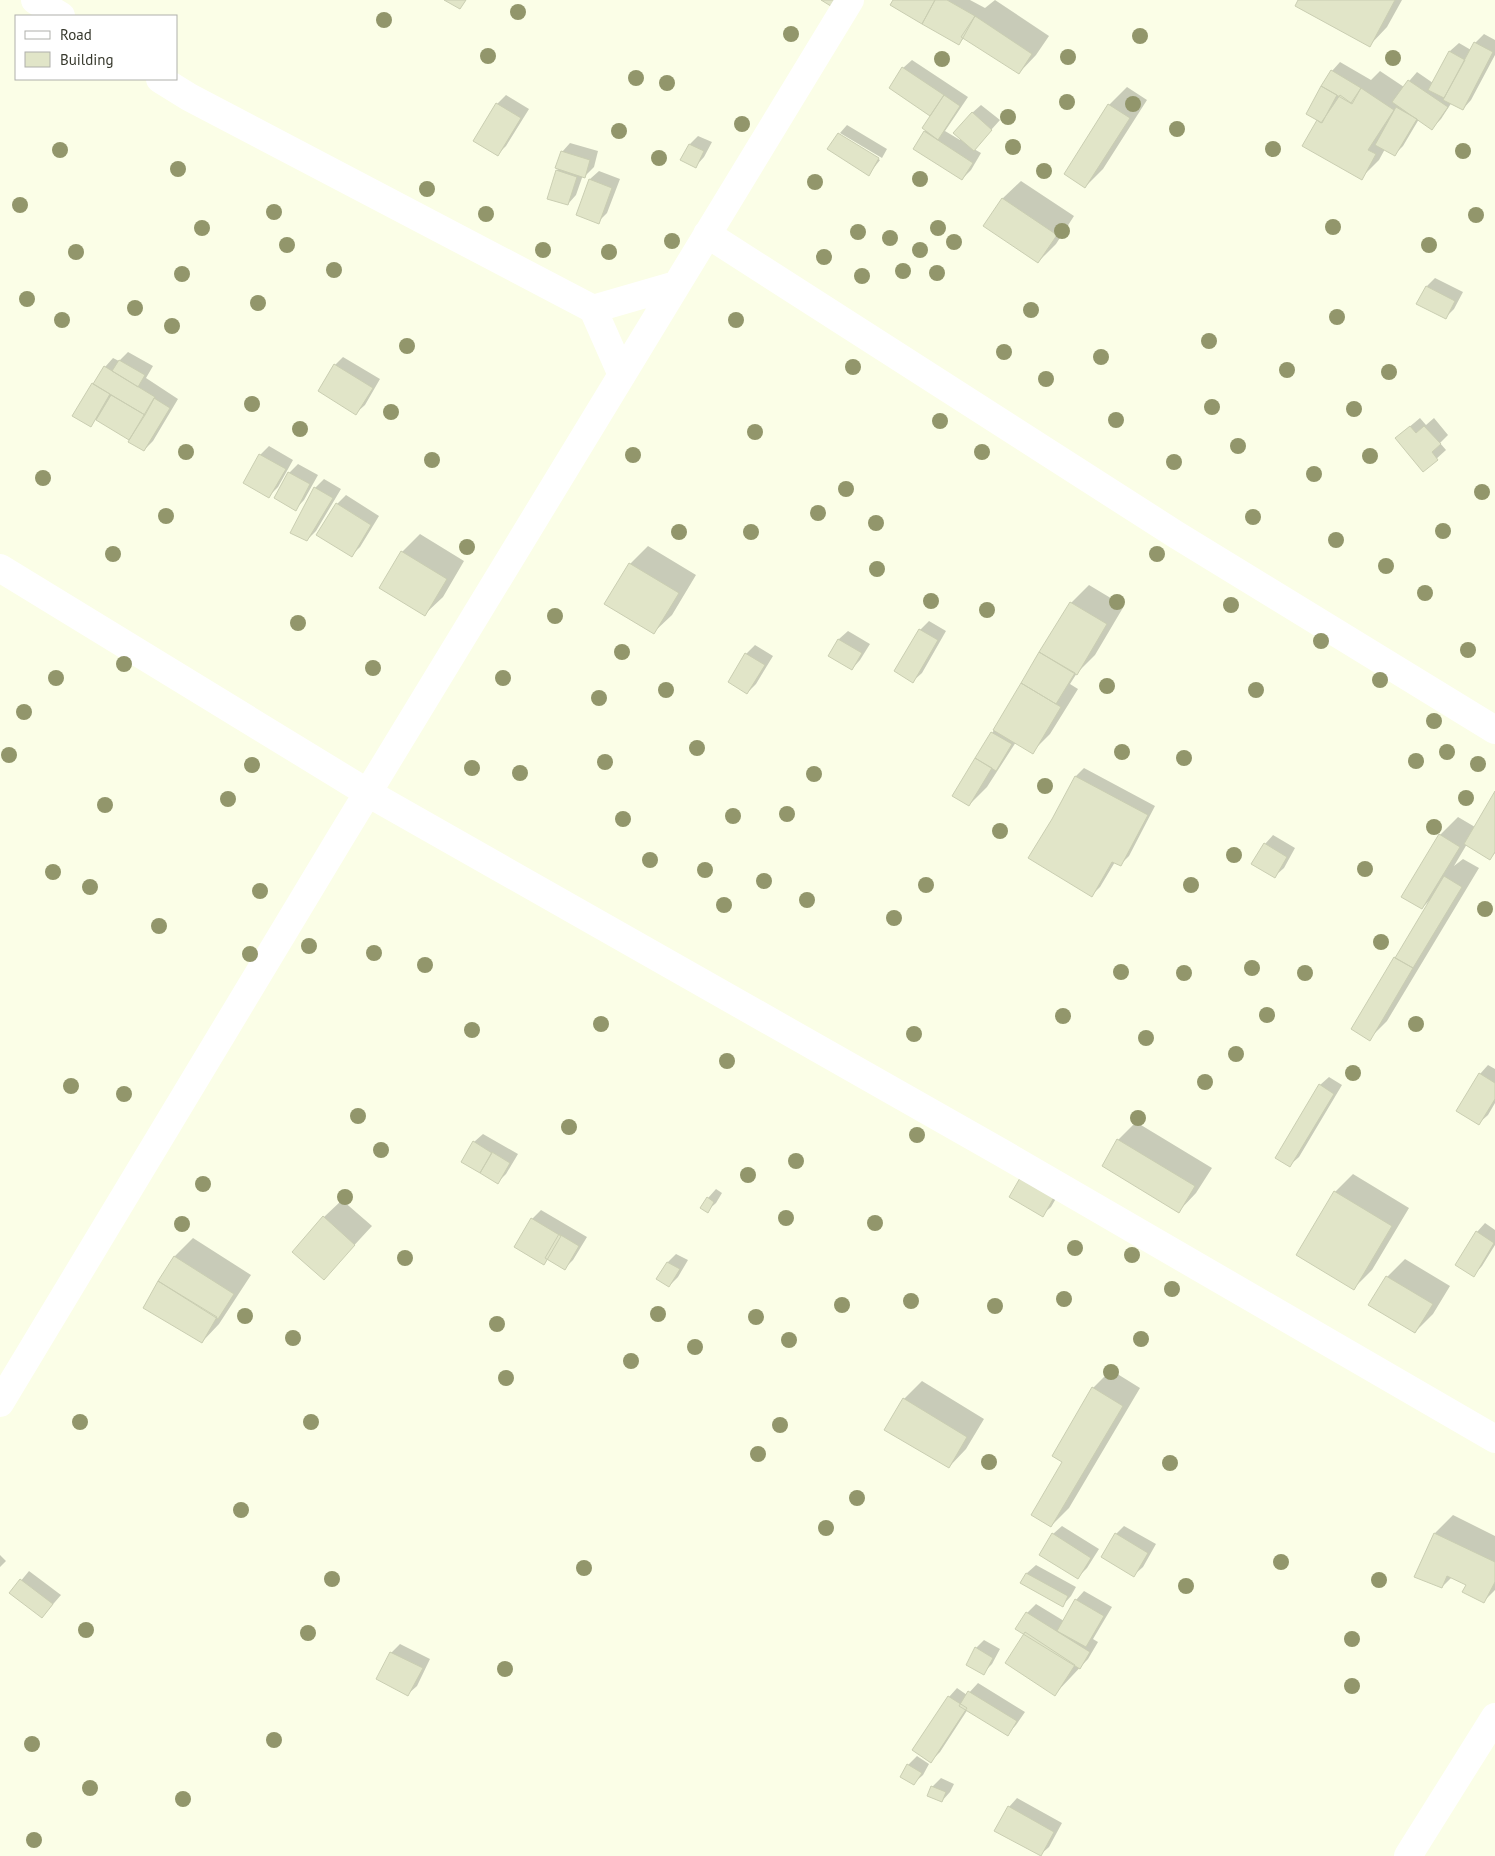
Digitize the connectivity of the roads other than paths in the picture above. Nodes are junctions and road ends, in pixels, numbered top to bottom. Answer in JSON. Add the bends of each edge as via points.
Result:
{"nodes":[{"id":1,"x":35,"y":0,"type":"edge"},
{"id":2,"x":850,"y":0,"type":"edge"},
{"id":3,"x":59,"y":15,"type":"edge"},
{"id":4,"x":162,"y":80,"type":"edge"},
{"id":5,"x":707,"y":234,"type":"junction"},
{"id":6,"x":676,"y":285,"type":"junction"},
{"id":7,"x":593,"y":309,"type":"junction"},
{"id":8,"x":622,"y":375,"type":"junction"},
{"id":9,"x":0,"y":568,"type":"edge"},
{"id":10,"x":1495,"y":730,"type":"edge"},
{"id":11,"x":368,"y":793,"type":"junction"},
{"id":12,"x":0,"y":1403,"type":"edge"},
{"id":13,"x":1495,"y":1439,"type":"edge"},
{"id":14,"x":1495,"y":1718,"type":"edge"},
{"id":15,"x":1408,"y":1856,"type":"edge"}],
"edges":[{"from":1,"to":3,"type":"street"},
{"from":2,"to":5,"type":"street"},
{"from":4,"to":7,"type":"street"},
{"from":5,"to":6,"type":"street"},
{"from":5,"to":10,"type":"street","via":[[1175,534]]},
{"from":6,"to":7,"type":"street"},
{"from":6,"to":8,"type":"street"},
{"from":7,"to":8,"type":"street"},
{"from":8,"to":11,"type":"street"},
{"from":9,"to":11,"type":"street"},
{"from":11,"to":12,"type":"street"},
{"from":11,"to":13,"type":"street","via":[[994,1148]]},
{"from":14,"to":15,"type":"street"}]}
